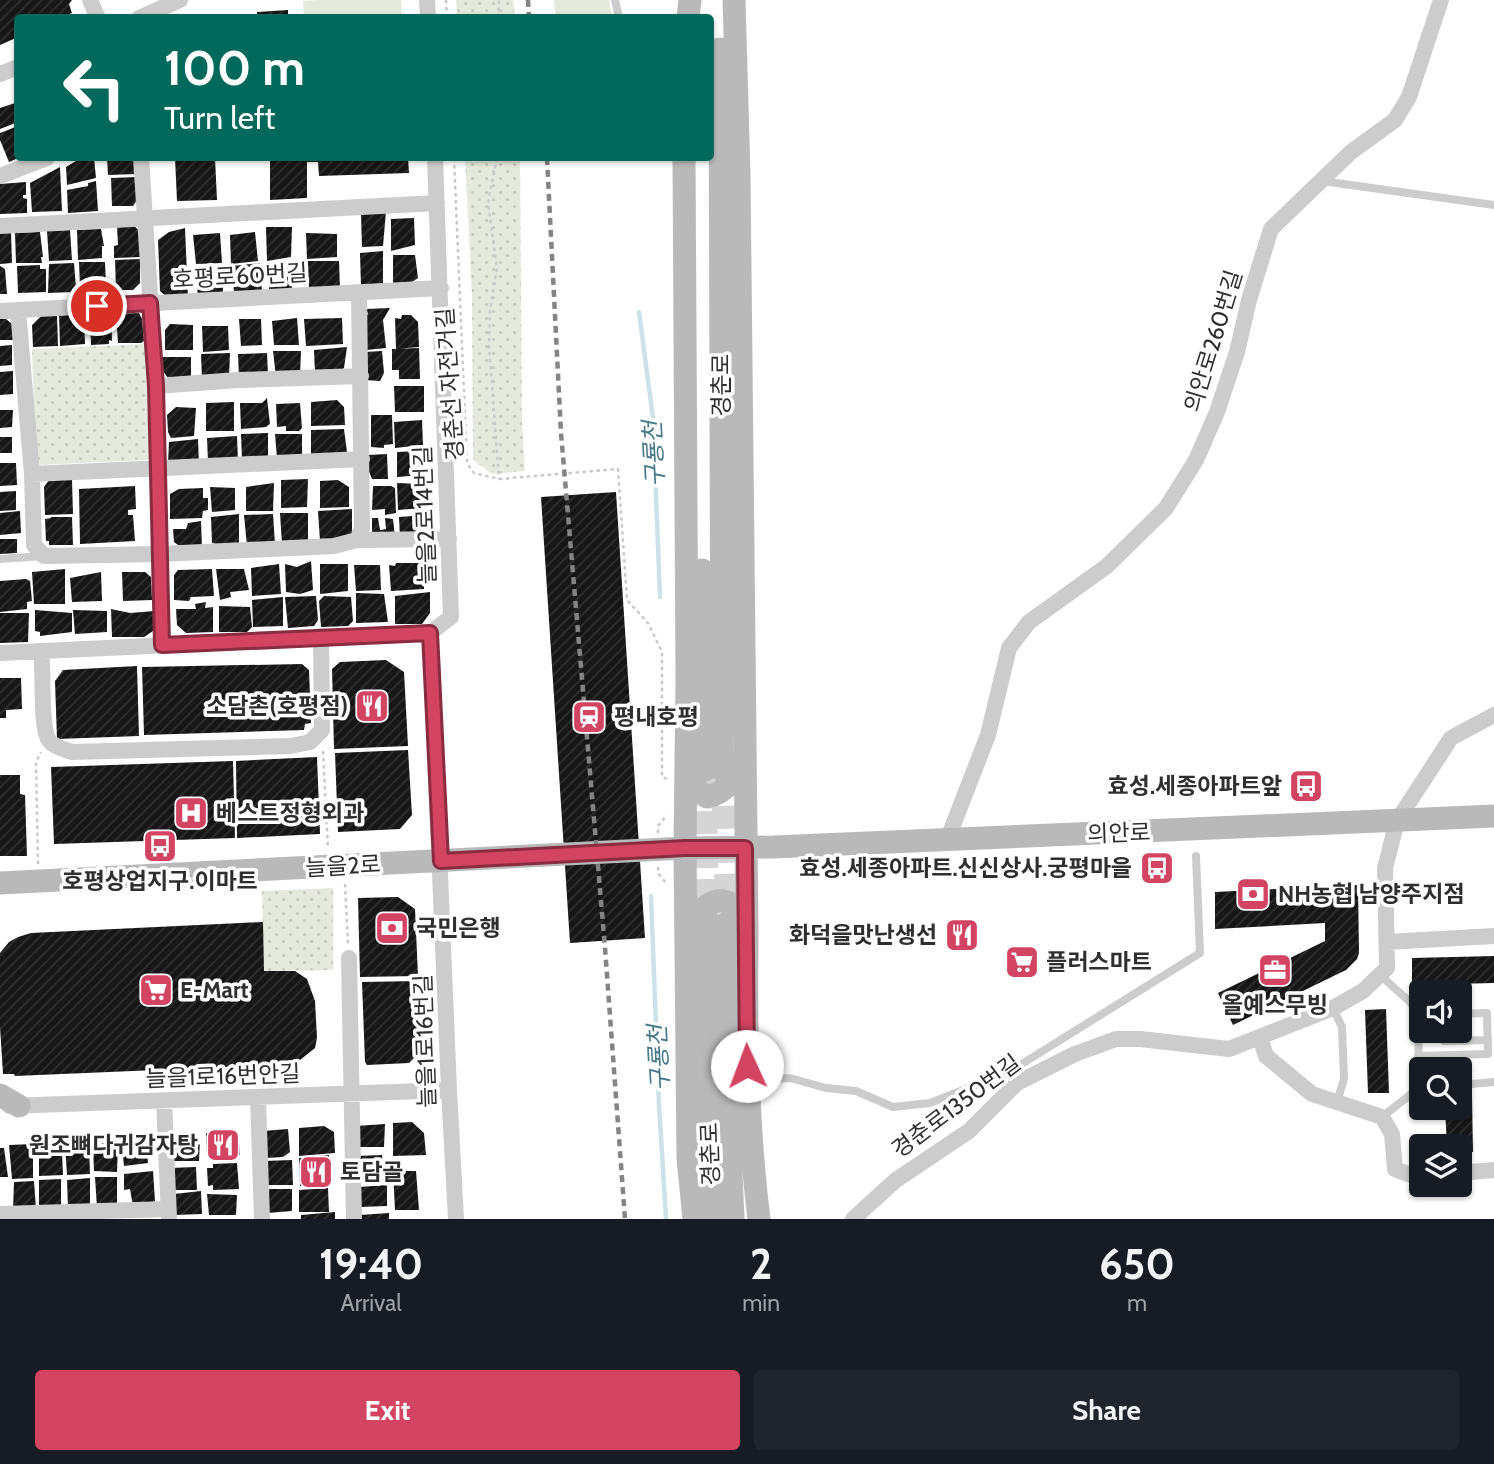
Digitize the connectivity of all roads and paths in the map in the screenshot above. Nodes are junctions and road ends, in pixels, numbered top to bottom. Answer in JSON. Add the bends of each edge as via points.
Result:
{"nodes":[{"id":1,"x":180,"y":0,"type":"edge"},
{"id":2,"x":720,"y":0,"type":"edge"},
{"id":3,"x":734,"y":0,"type":"edge"},
{"id":4,"x":1441,"y":0,"type":"edge"},
{"id":5,"x":148,"y":14,"type":"edge"},
{"id":6,"x":39,"y":161,"type":"edge"},
{"id":7,"x":141,"y":161,"type":"edge"},
{"id":8,"x":435,"y":161,"type":"edge"},
{"id":9,"x":454,"y":161,"type":"edge"},
{"id":10,"x":496,"y":161,"type":"edge"},
{"id":11,"x":684,"y":161,"type":"edge"},
{"id":12,"x":697,"y":161,"type":"edge"},
{"id":13,"x":0,"y":176,"type":"edge"},
{"id":14,"x":1322,"y":181,"type":"junction"},
{"id":15,"x":437,"y":203,"type":"junction"},
{"id":16,"x":1494,"y":205,"type":"edge"},
{"id":17,"x":146,"y":220,"type":"junction"},
{"id":18,"x":0,"y":226,"type":"edge"},
{"id":19,"x":441,"y":288,"type":"junction"},
{"id":20,"x":359,"y":293,"type":"junction"},
{"id":21,"x":150,"y":303,"type":"junction"},
{"id":22,"x":18,"y":310,"type":"junction"},
{"id":23,"x":0,"y":311,"type":"edge"},
{"id":24,"x":361,"y":376,"type":"junction"},
{"id":25,"x":156,"y":386,"type":"junction"},
{"id":26,"x":362,"y":459,"type":"junction"},
{"id":27,"x":156,"y":470,"type":"junction"},
{"id":28,"x":32,"y":474,"type":"junction"},
{"id":29,"x":499,"y":479,"type":"junction"},
{"id":30,"x":449,"y":539,"type":"junction"},
{"id":31,"x":356,"y":540,"type":"junction"},
{"id":32,"x":160,"y":554,"type":"junction"},
{"id":33,"x":44,"y":556,"type":"junction"},
{"id":34,"x":0,"y":559,"type":"edge"},
{"id":35,"x":430,"y":633,"type":"junction"},
{"id":36,"x":321,"y":636,"type":"junction"},
{"id":37,"x":162,"y":645,"type":"junction"},
{"id":38,"x":41,"y":651,"type":"junction"},
{"id":39,"x":0,"y":653,"type":"edge"},
{"id":40,"x":1494,"y":715,"type":"edge"},
{"id":41,"x":322,"y":730,"type":"junction"},
{"id":42,"x":48,"y":738,"type":"junction"},
{"id":43,"x":744,"y":753,"type":"junction"},
{"id":44,"x":686,"y":755,"type":"junction"},
{"id":45,"x":673,"y":781,"type":"dead end"},
{"id":46,"x":671,"y":810,"type":"dead end"},
{"id":47,"x":1494,"y":816,"type":"edge"},
{"id":48,"x":1396,"y":821,"type":"junction"},
{"id":49,"x":948,"y":838,"type":"junction"},
{"id":50,"x":685,"y":848,"type":"junction"},
{"id":51,"x":745,"y":848,"type":"junction"},
{"id":52,"x":658,"y":850,"type":"junction"},
{"id":53,"x":1196,"y":856,"type":"dead end"},
{"id":54,"x":441,"y":861,"type":"junction"},
{"id":55,"x":337,"y":866,"type":"junction"},
{"id":56,"x":38,"y":881,"type":"junction"},
{"id":57,"x":0,"y":883,"type":"edge"},
{"id":58,"x":666,"y":883,"type":"dead end"},
{"id":59,"x":727,"y":925,"type":"junction"},
{"id":60,"x":1494,"y":936,"type":"edge"},
{"id":61,"x":1387,"y":942,"type":"junction"},
{"id":62,"x":686,"y":951,"type":"junction"},
{"id":63,"x":349,"y":958,"type":"joint"},
{"id":64,"x":1380,"y":975,"type":"junction"},
{"id":65,"x":1409,"y":1001,"type":"edge"},
{"id":66,"x":1333,"y":1008,"type":"junction"},
{"id":67,"x":1472,"y":1014,"type":"edge"},
{"id":68,"x":1260,"y":1037,"type":"junction"},
{"id":69,"x":1472,"y":1040,"type":"edge"},
{"id":70,"x":1488,"y":1040,"type":"junction"},
{"id":71,"x":1418,"y":1043,"type":"edge"},
{"id":72,"x":1418,"y":1056,"type":"joint"},
{"id":73,"x":1013,"y":1077,"type":"junction"},
{"id":74,"x":748,"y":1081,"type":"junction"},
{"id":75,"x":1494,"y":1082,"type":"edge"},
{"id":76,"x":1472,"y":1084,"type":"edge"},
{"id":77,"x":449,"y":1090,"type":"junction"},
{"id":78,"x":351,"y":1094,"type":"junction"},
{"id":79,"x":1409,"y":1096,"type":"edge"},
{"id":80,"x":258,"y":1097,"type":"junction"},
{"id":81,"x":164,"y":1101,"type":"junction"},
{"id":82,"x":1337,"y":1102,"type":"junction"},
{"id":83,"x":6,"y":1103,"type":"edge"},
{"id":84,"x":1382,"y":1117,"type":"junction"},
{"id":85,"x":1494,"y":1170,"type":"edge"},
{"id":86,"x":1472,"y":1171,"type":"edge"},
{"id":87,"x":1409,"y":1174,"type":"edge"},
{"id":88,"x":0,"y":1213,"type":"edge"},
{"id":89,"x":168,"y":1214,"type":"edge"},
{"id":90,"x":92,"y":1215,"type":"edge"},
{"id":91,"x":262,"y":1219,"type":"edge"},
{"id":92,"x":354,"y":1219,"type":"edge"},
{"id":93,"x":456,"y":1219,"type":"edge"},
{"id":94,"x":694,"y":1219,"type":"edge"},
{"id":95,"x":713,"y":1219,"type":"edge"},
{"id":96,"x":733,"y":1219,"type":"edge"},
{"id":97,"x":759,"y":1219,"type":"edge"},
{"id":98,"x":853,"y":1219,"type":"edge"}],
"edges":[{"from":1,"to":5,"type":"street"},
{"from":2,"to":12,"type":"street","name":"경춘로","via":[[713,770]]},
{"from":3,"to":43,"type":"street"},
{"from":4,"to":14,"type":"street","name":"의안로260번길","via":[[1409,97],[1395,120],[1351,152]]},
{"from":6,"to":13,"type":"street"},
{"from":7,"to":17,"type":"street"},
{"from":8,"to":15,"type":"street","name":"늘을2로14번길"},
{"from":9,"to":29,"type":"path","name":"경춘선 자전거길","via":[[467,463],[474,473]]},
{"from":10,"to":29,"type":"path","via":[[488,204],[496,268],[489,346]]},
{"from":11,"to":44,"type":"street"},
{"from":14,"to":16,"type":"lane"},
{"from":14,"to":49,"type":"street","name":"의안로260번길","via":[[1271,229],[1217,412],[1196,460],[1166,508],[1107,566],[1029,622],[1009,648],[988,735]]},
{"from":15,"to":17,"type":"street"},
{"from":15,"to":19,"type":"street","name":"늘을2로14번길"},
{"from":17,"to":18,"type":"street"},
{"from":17,"to":21,"type":"street"},
{"from":19,"to":20,"type":"street","name":"호평로60번길"},
{"from":19,"to":30,"type":"street","name":"늘을2로14번길"},
{"from":20,"to":21,"type":"street","name":"호평로60번길"},
{"from":20,"to":24,"type":"street"},
{"from":21,"to":22,"type":"street","name":"호평로60번길"},
{"from":21,"to":25,"type":"street"},
{"from":22,"to":23,"type":"street","name":"호평로60번길"},
{"from":22,"to":28,"type":"street"},
{"from":24,"to":25,"type":"street"},
{"from":24,"to":26,"type":"street"},
{"from":25,"to":27,"type":"street"},
{"from":26,"to":27,"type":"street"},
{"from":26,"to":31,"type":"street","via":[[362,528]]},
{"from":27,"to":28,"type":"street"},
{"from":27,"to":32,"type":"street"},
{"from":28,"to":33,"type":"street","via":[[34,545]]},
{"from":29,"to":45,"type":"path","name":"경춘선 자전거길","via":[[618,469],[627,600],[648,623],[662,652],[662,777]]},
{"from":30,"to":31,"type":"street"},
{"from":30,"to":35,"type":"street","name":"늘을2로14번길","via":[[451,617]]},
{"from":31,"to":32,"type":"street","via":[[334,546]]},
{"from":32,"to":33,"type":"street"},
{"from":32,"to":37,"type":"street"},
{"from":33,"to":34,"type":"lane"},
{"from":35,"to":36,"type":"street"},
{"from":35,"to":54,"type":"street"},
{"from":36,"to":37,"type":"street"},
{"from":36,"to":41,"type":"street"},
{"from":37,"to":38,"type":"street"},
{"from":38,"to":39,"type":"street"},
{"from":38,"to":42,"type":"street"},
{"from":40,"to":48,"type":"street","via":[[1451,738]]},
{"from":41,"to":42,"type":"street","via":[[310,742],[291,746],[72,752]]},
{"from":41,"to":55,"type":"path"},
{"from":42,"to":56,"type":"path","via":[[36,762]]},
{"from":43,"to":44,"type":"street","via":[[729,785],[721,794],[707,797],[697,790]]},
{"from":43,"to":51,"type":"street"},
{"from":44,"to":50,"type":"street"},
{"from":46,"to":52,"type":"path","via":[[658,826]]},
{"from":47,"to":48,"type":"street","name":"의안로"},
{"from":48,"to":49,"type":"street","name":"의안로"},
{"from":48,"to":61,"type":"street","via":[[1385,868]]},
{"from":49,"to":51,"type":"street","name":"의안로"},
{"from":50,"to":51,"type":"street","name":"의안로"},
{"from":50,"to":52,"type":"street","name":"늘을2로"},
{"from":50,"to":62,"type":"street"},
{"from":51,"to":59,"type":"street"},
{"from":52,"to":54,"type":"street","name":"늘을2로"},
{"from":52,"to":58,"type":"path","via":[[658,873]]},
{"from":53,"to":73,"type":"lane","via":[[1200,953]]},
{"from":54,"to":55,"type":"street","name":"늘을2로"},
{"from":54,"to":77,"type":"street","name":"늘을1로16번길"},
{"from":55,"to":56,"type":"street","name":"늘을2로"},
{"from":55,"to":63,"type":"path"},
{"from":56,"to":57,"type":"street","name":"늘을2로"},
{"from":59,"to":62,"type":"street","via":[[738,910],[728,903],[712,902],[703,907]]},
{"from":59,"to":74,"type":"street"},
{"from":59,"to":95,"type":"street","name":"경춘로","via":[[709,1131]]},
{"from":59,"to":96,"type":"street","name":"경춘로"},
{"from":60,"to":61,"type":"street"},
{"from":61,"to":64,"type":"street","via":[[1387,968]]},
{"from":62,"to":94,"type":"street","via":[[688,1158]]},
{"from":63,"to":78,"type":"street"},
{"from":64,"to":65,"type":"lane"},
{"from":64,"to":66,"type":"street","name":"경춘로1350번길"},
{"from":66,"to":68,"type":"street","name":"경춘로1350번길"},
{"from":66,"to":82,"type":"lane","via":[[1342,1027],[1344,1079]]},
{"from":67,"to":70,"type":"lane","via":[[1488,1013]]},
{"from":68,"to":73,"type":"street","name":"경춘로1350번길","via":[[1229,1049],[1116,1039]]},
{"from":68,"to":82,"type":"street","via":[[1266,1056],[1312,1094]]},
{"from":69,"to":70,"type":"lane"},
{"from":70,"to":72,"type":"lane","via":[[1488,1054]]},
{"from":71,"to":72,"type":"lane"},
{"from":73,"to":74,"type":"lane","via":[[930,1103],[893,1107],[856,1091],[790,1078]]},
{"from":73,"to":98,"type":"street","name":"경춘로1350번길","via":[[969,1131],[896,1180]]},
{"from":74,"to":97,"type":"street"},
{"from":75,"to":76,"type":"lane"},
{"from":77,"to":78,"type":"street","name":"늘을1로16번안길"},
{"from":77,"to":93,"type":"street","name":"늘을1로16번길"},
{"from":78,"to":80,"type":"street","name":"늘을1로16번안길"},
{"from":78,"to":92,"type":"street"},
{"from":79,"to":84,"type":"lane"},
{"from":80,"to":81,"type":"street","name":"늘을1로16번안길"},
{"from":80,"to":91,"type":"street"},
{"from":81,"to":83,"type":"street","name":"늘을1로16번안길"},
{"from":81,"to":89,"type":"street"},
{"from":82,"to":84,"type":"street"},
{"from":84,"to":87,"type":"street","via":[[1392,1134],[1395,1169]]},
{"from":85,"to":86,"type":"street"},
{"from":88,"to":90,"type":"street"},
{"from":89,"to":90,"type":"street"}]}
